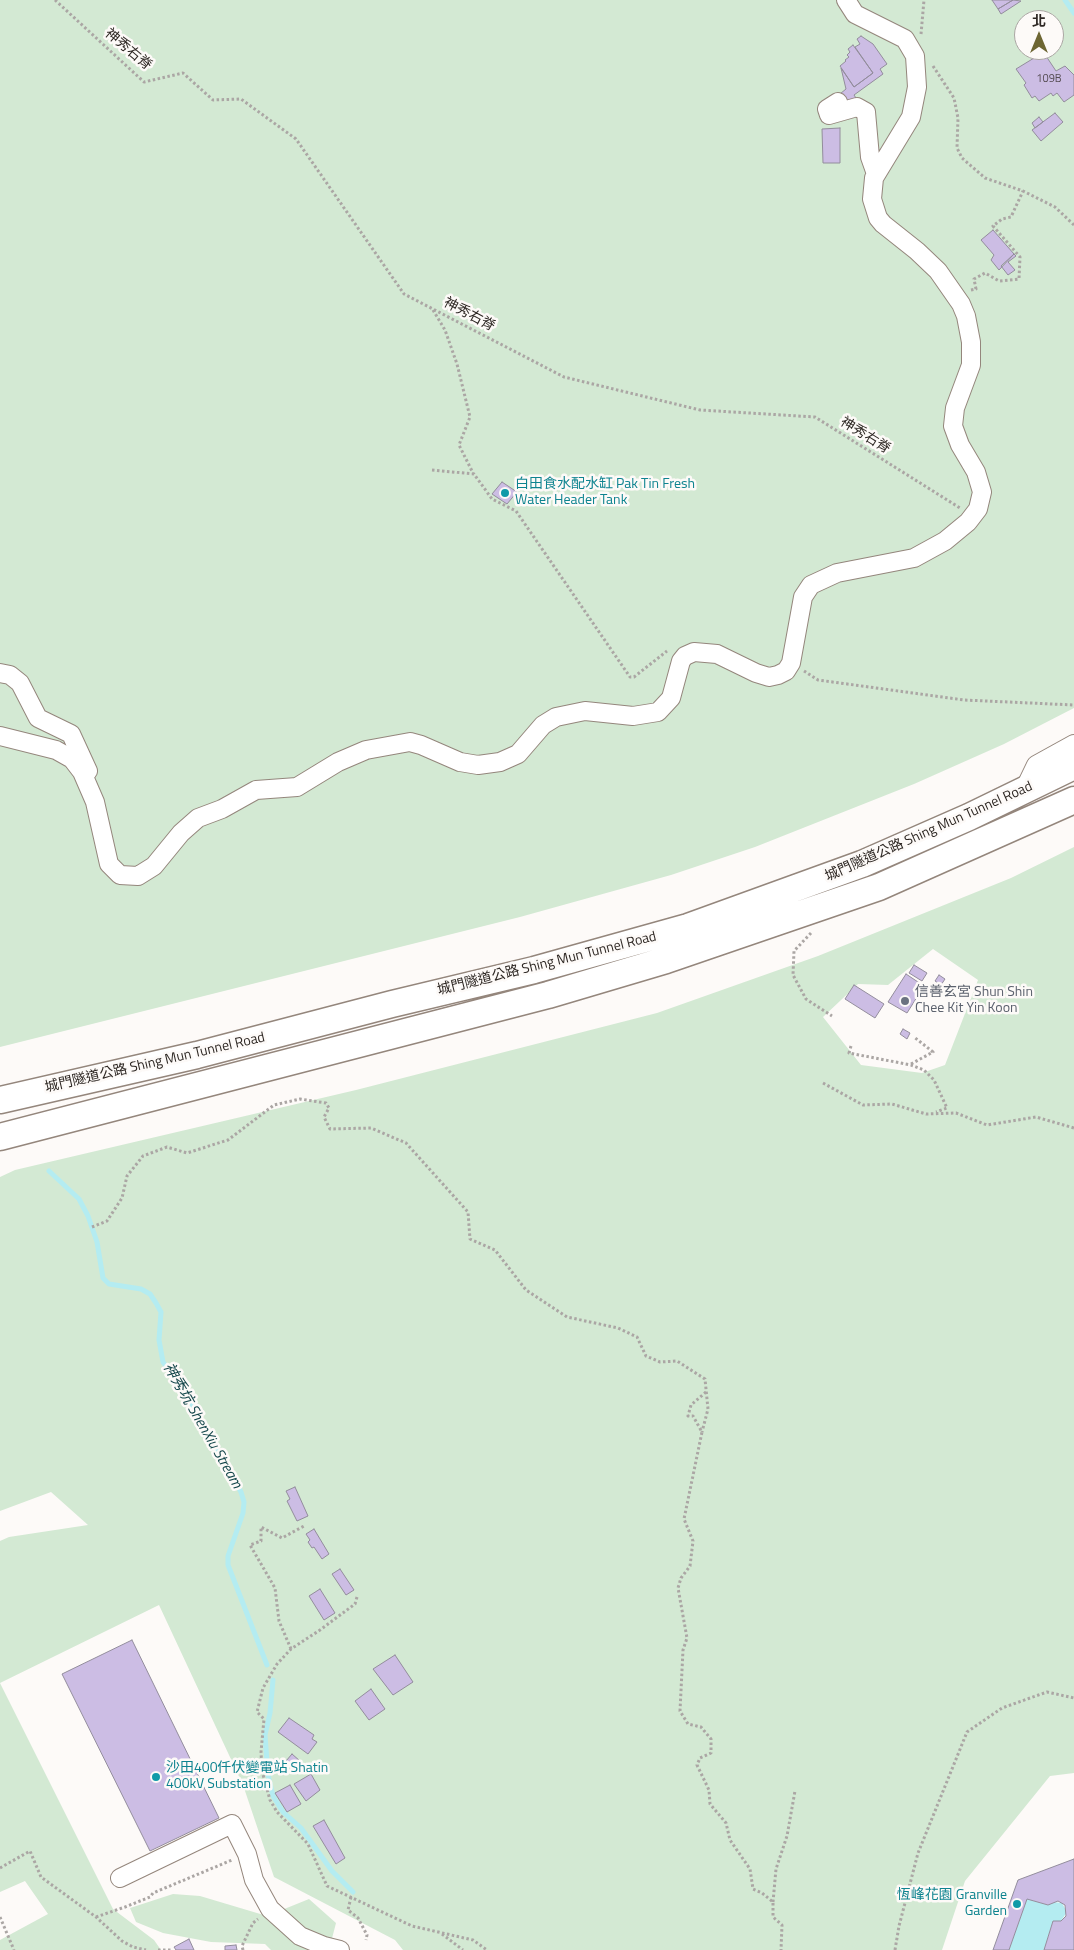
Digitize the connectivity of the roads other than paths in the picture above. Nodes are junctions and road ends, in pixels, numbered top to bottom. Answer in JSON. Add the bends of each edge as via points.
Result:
{"nodes":[{"id":1,"x":846,"y":0,"type":"edge"},
{"id":2,"x":838,"y":102,"type":"dead end"},
{"id":3,"x":876,"y":174,"type":"junction"},
{"id":4,"x":0,"y":673,"type":"edge"},
{"id":5,"x":0,"y":736,"type":"edge"},
{"id":6,"x":1074,"y":744,"type":"edge"},
{"id":7,"x":1074,"y":766,"type":"edge"},
{"id":8,"x":90,"y":789,"type":"junction"},
{"id":9,"x":1023,"y":792,"type":"junction"},
{"id":10,"x":1074,"y":800,"type":"edge"},
{"id":11,"x":1074,"y":808,"type":"edge"},
{"id":12,"x":1048,"y":812,"type":"junction"},
{"id":13,"x":0,"y":1100,"type":"edge"},
{"id":14,"x":0,"y":1137,"type":"edge"},
{"id":15,"x":120,"y":1878,"type":"dead end"},
{"id":16,"x":340,"y":1950,"type":"edge"}],
"edges":[{"from":1,"to":3,"type":"street","via":[[855,14],[905,39],[916,60],[917,87],[911,117]]},
{"from":2,"to":3,"type":"street","via":[[827,109],[828,115],[857,107],[866,112],[870,157]]},
{"from":3,"to":8,"type":"street","via":[[872,192],[878,218],[938,272],[966,316],[971,365],[955,408],[953,426],[981,484],[981,500],[973,516],[945,541],[920,555],[896,563],[837,573],[811,585],[803,597],[791,663],[782,674],[769,677],[717,654],[691,653],[680,664],[669,702],[658,712],[633,716],[585,711],[556,717],[543,725],[518,754],[496,764],[460,762],[410,742],[366,750],[338,762],[297,787],[256,790],[198,818],[154,866],[132,877],[120,875],[109,864]]},
{"from":4,"to":8,"type":"street","via":[[10,675],[20,683],[38,718],[72,734],[88,770]]},
{"from":5,"to":8,"type":"street","via":[[69,756],[79,767]]},
{"from":6,"to":9,"type":"street","via":[[1036,765]]},
{"from":7,"to":9,"type":"highway","name":"城門隧道公路 Shing Mun Tunnel Road"},
{"from":9,"to":13,"type":"highway","name":"城門隧道公路 Shing Mun Tunnel Road","via":[[862,864],[773,898],[643,941],[197,1055]]},
{"from":10,"to":12,"type":"highway","name":"城門隧道公路 Shing Mun Tunnel Road"},
{"from":11,"to":12,"type":"street"},
{"from":12,"to":14,"type":"highway","name":"城門隧道公路 Shing Mun Tunnel Road","via":[[912,873],[666,960],[548,995]]},
{"from":15,"to":16,"type":"street","via":[[232,1824],[254,1880],[270,1909],[300,1936]]}]}
